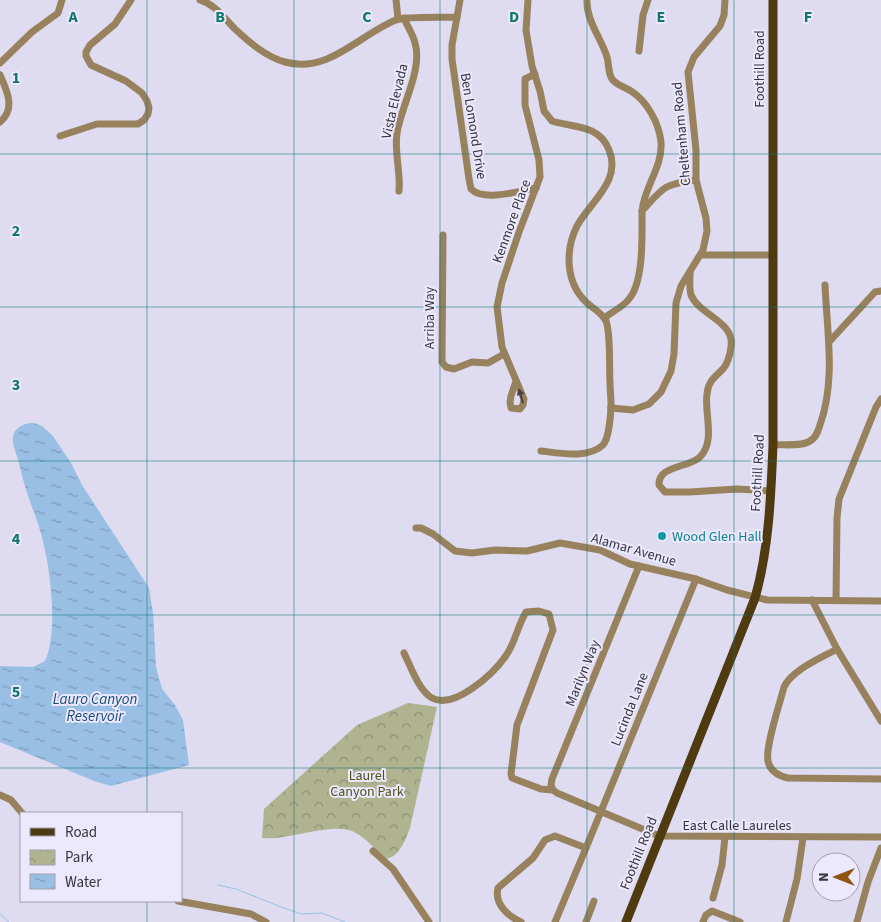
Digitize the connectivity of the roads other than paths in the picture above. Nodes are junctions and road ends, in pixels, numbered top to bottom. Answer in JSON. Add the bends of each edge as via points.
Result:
{"nodes":[{"id":1,"x":62,"y":0,"type":"edge"},
{"id":2,"x":131,"y":0,"type":"edge"},
{"id":3,"x":200,"y":0,"type":"edge"},
{"id":4,"x":396,"y":0,"type":"edge"},
{"id":5,"x":460,"y":0,"type":"edge"},
{"id":6,"x":528,"y":0,"type":"edge"},
{"id":7,"x":586,"y":0,"type":"edge"},
{"id":8,"x":648,"y":0,"type":"edge"},
{"id":9,"x":725,"y":0,"type":"edge"},
{"id":10,"x":773,"y":0,"type":"edge"},
{"id":11,"x":457,"y":17,"type":"junction"},
{"id":12,"x":401,"y":19,"type":"junction"},
{"id":13,"x":639,"y":51,"type":"dead end"},
{"id":14,"x":0,"y":63,"type":"edge"},
{"id":15,"x":535,"y":74,"type":"junction"},
{"id":16,"x":0,"y":75,"type":"edge"},
{"id":17,"x":0,"y":122,"type":"edge"},
{"id":18,"x":60,"y":136,"type":"dead end"},
{"id":19,"x":696,"y":180,"type":"junction"},
{"id":20,"x":536,"y":188,"type":"junction"},
{"id":21,"x":399,"y":191,"type":"dead end"},
{"id":22,"x":642,"y":211,"type":"junction"},
{"id":23,"x":443,"y":236,"type":"dead end"},
{"id":24,"x":701,"y":255,"type":"junction"},
{"id":25,"x":773,"y":255,"type":"junction"},
{"id":26,"x":690,"y":272,"type":"junction"},
{"id":27,"x":825,"y":285,"type":"dead end"},
{"id":28,"x":878,"y":292,"type":"edge"},
{"id":29,"x":604,"y":318,"type":"junction"},
{"id":30,"x":829,"y":342,"type":"junction"},
{"id":31,"x":504,"y":354,"type":"junction"},
{"id":32,"x":516,"y":381,"type":"dead end"},
{"id":33,"x":881,"y":399,"type":"edge"},
{"id":34,"x":611,"y":408,"type":"junction"},
{"id":35,"x":773,"y":445,"type":"junction"},
{"id":36,"x":541,"y":451,"type":"dead end"},
{"id":37,"x":771,"y":491,"type":"junction"},
{"id":38,"x":416,"y":528,"type":"dead end"},
{"id":39,"x":639,"y":566,"type":"junction"},
{"id":40,"x":696,"y":579,"type":"junction"},
{"id":41,"x":755,"y":598,"type":"junction"},
{"id":42,"x":812,"y":600,"type":"junction"},
{"id":43,"x":836,"y":600,"type":"junction"},
{"id":44,"x":880,"y":603,"type":"edge"},
{"id":45,"x":837,"y":649,"type":"junction"},
{"id":46,"x":404,"y":653,"type":"dead end"},
{"id":47,"x":881,"y":721,"type":"edge"},
{"id":48,"x":881,"y":779,"type":"edge"},
{"id":49,"x":553,"y":790,"type":"junction"},
{"id":50,"x":0,"y":795,"type":"edge"},
{"id":51,"x":21,"y":812,"type":"edge"},
{"id":52,"x":601,"y":812,"type":"junction"},
{"id":53,"x":659,"y":836,"type":"junction"},
{"id":54,"x":725,"y":837,"type":"junction"},
{"id":55,"x":881,"y":837,"type":"edge"},
{"id":56,"x":803,"y":838,"type":"junction"},
{"id":57,"x":586,"y":848,"type":"junction"},
{"id":58,"x":881,"y":848,"type":"edge"},
{"id":59,"x":373,"y":851,"type":"dead end"},
{"id":60,"x":713,"y":898,"type":"dead end"},
{"id":61,"x":594,"y":901,"type":"dead end"},
{"id":62,"x":182,"y":902,"type":"edge"},
{"id":63,"x":266,"y":922,"type":"edge"},
{"id":64,"x":429,"y":922,"type":"edge"},
{"id":65,"x":521,"y":922,"type":"edge"},
{"id":66,"x":555,"y":922,"type":"edge"},
{"id":67,"x":586,"y":922,"type":"edge"},
{"id":68,"x":626,"y":922,"type":"edge"},
{"id":69,"x":703,"y":922,"type":"edge"},
{"id":70,"x":740,"y":922,"type":"edge"},
{"id":71,"x":786,"y":922,"type":"edge"},
{"id":72,"x":857,"y":922,"type":"edge"}],
"edges":[{"from":1,"to":14,"type":"street","via":[[58,13],[32,32]]},
{"from":2,"to":18,"type":"street","via":[[115,24],[90,45],[86,56],[91,65],[126,81],[142,93],[149,108],[148,114],[138,124],[97,124]]},
{"from":3,"to":12,"type":"street","via":[[216,8],[259,50],[281,61],[296,64],[331,58]]},
{"from":4,"to":12,"type":"street","name":"Vista Elevada"},
{"from":5,"to":11,"type":"street","name":"Ben Lomond Drive"},
{"from":6,"to":15,"type":"street","via":[[526,30]]},
{"from":7,"to":22,"type":"street","via":[[606,55],[610,76],[639,96],[650,111],[659,133],[660,160],[644,197]]},
{"from":8,"to":13,"type":"street"},
{"from":9,"to":19,"type":"street","name":"Cheltenham Road","via":[[720,26],[694,57],[688,72]]},
{"from":10,"to":25,"type":"main road","name":"Foothill Road"},
{"from":11,"to":12,"type":"street"},
{"from":11,"to":20,"type":"street","name":"Ben Lomond Drive","via":[[452,59],[471,189],[490,195]]},
{"from":12,"to":21,"type":"street","name":"Vista Elevada","via":[[415,42],[416,57],[397,133]]},
{"from":15,"to":20,"type":"street","name":"Kenmore Place","via":[[525,80],[524,98],[539,160],[540,177]]},
{"from":15,"to":29,"type":"street","via":[[547,117],[554,122],[590,130],[602,138],[611,155],[609,180],[578,225],[569,258],[577,293]]},
{"from":16,"to":17,"type":"street","via":[[9,96],[6,116]]},
{"from":19,"to":22,"type":"street","via":[[665,187]]},
{"from":19,"to":24,"type":"street","name":"Cheltenham Road","via":[[707,225]]},
{"from":20,"to":31,"type":"street","name":"Kenmore Place","via":[[497,307]]},
{"from":22,"to":29,"type":"street","via":[[637,287],[630,299]]},
{"from":23,"to":31,"type":"street","name":"Arriba Way","via":[[442,362],[448,368],[457,369],[472,362],[488,363]]},
{"from":24,"to":25,"type":"street"},
{"from":24,"to":26,"type":"street","name":"Cheltenham Road"},
{"from":25,"to":35,"type":"main road","name":"Foothill Road"},
{"from":26,"to":34,"type":"street","name":"Cheltenham Road","via":[[676,303],[672,365],[661,392],[641,408]]},
{"from":26,"to":37,"type":"street","via":[[692,295],[704,312],[726,328],[731,345],[728,362],[708,388],[709,433],[704,452],[692,462],[667,471],[659,485],[665,492]]},
{"from":27,"to":30,"type":"street"},
{"from":28,"to":30,"type":"street"},
{"from":29,"to":34,"type":"street"},
{"from":30,"to":35,"type":"street","via":[[827,401],[817,434],[807,443]]},
{"from":31,"to":32,"type":"street","name":"Kenmore Place"},
{"from":33,"to":43,"type":"street","via":[[839,499]]},
{"from":34,"to":36,"type":"street","via":[[607,438],[602,446],[584,453]]},
{"from":35,"to":37,"type":"main road","name":"Foothill Road"},
{"from":37,"to":41,"type":"main road","name":"Foothill Road"},
{"from":38,"to":39,"type":"street","name":"Alamar Avenue","via":[[426,530],[461,552],[527,551],[560,543],[600,550]]},
{"from":39,"to":40,"type":"street","name":"Alamar Avenue"},
{"from":39,"to":49,"type":"street","name":"Marilyn Way","via":[[552,780]]},
{"from":40,"to":41,"type":"street","name":"Alamar Avenue"},
{"from":40,"to":52,"type":"street","name":"Lucinda Lane"},
{"from":41,"to":42,"type":"street","name":"Alamar Avenue"},
{"from":41,"to":53,"type":"main road","name":"Foothill Road"},
{"from":42,"to":43,"type":"street","name":"Alamar Avenue"},
{"from":42,"to":45,"type":"street"},
{"from":43,"to":44,"type":"street","name":"Alamar Avenue"},
{"from":45,"to":47,"type":"street"},
{"from":45,"to":48,"type":"street","via":[[788,680],[768,761],[775,773],[788,778]]},
{"from":46,"to":49,"type":"street","name":"East Calle Laureles","via":[[422,690],[432,699],[446,700],[475,687],[504,658],[526,612],[539,610],[549,614],[553,630],[517,725],[511,774],[518,781]]},
{"from":49,"to":52,"type":"street","name":"East Calle Laureles"},
{"from":50,"to":51,"type":"street","via":[[12,800]]},
{"from":52,"to":53,"type":"street","name":"East Calle Laureles"},
{"from":52,"to":57,"type":"street","name":"Lucinda Lane"},
{"from":53,"to":54,"type":"street","name":"East Calle Laureles"},
{"from":53,"to":68,"type":"main road","name":"Foothill Road"},
{"from":54,"to":56,"type":"street","name":"East Calle Laureles"},
{"from":54,"to":60,"type":"street"},
{"from":55,"to":56,"type":"street","name":"East Calle Laureles"},
{"from":56,"to":71,"type":"street"},
{"from":57,"to":65,"type":"street","via":[[550,837],[527,864],[499,886],[496,894],[499,902]]},
{"from":57,"to":66,"type":"street","name":"Lucinda Lane"},
{"from":58,"to":72,"type":"street"},
{"from":59,"to":64,"type":"street","via":[[393,868]]},
{"from":61,"to":67,"type":"street"},
{"from":62,"to":63,"type":"street","via":[[251,914]]},
{"from":69,"to":70,"type":"street","via":[[709,911]]}]}
